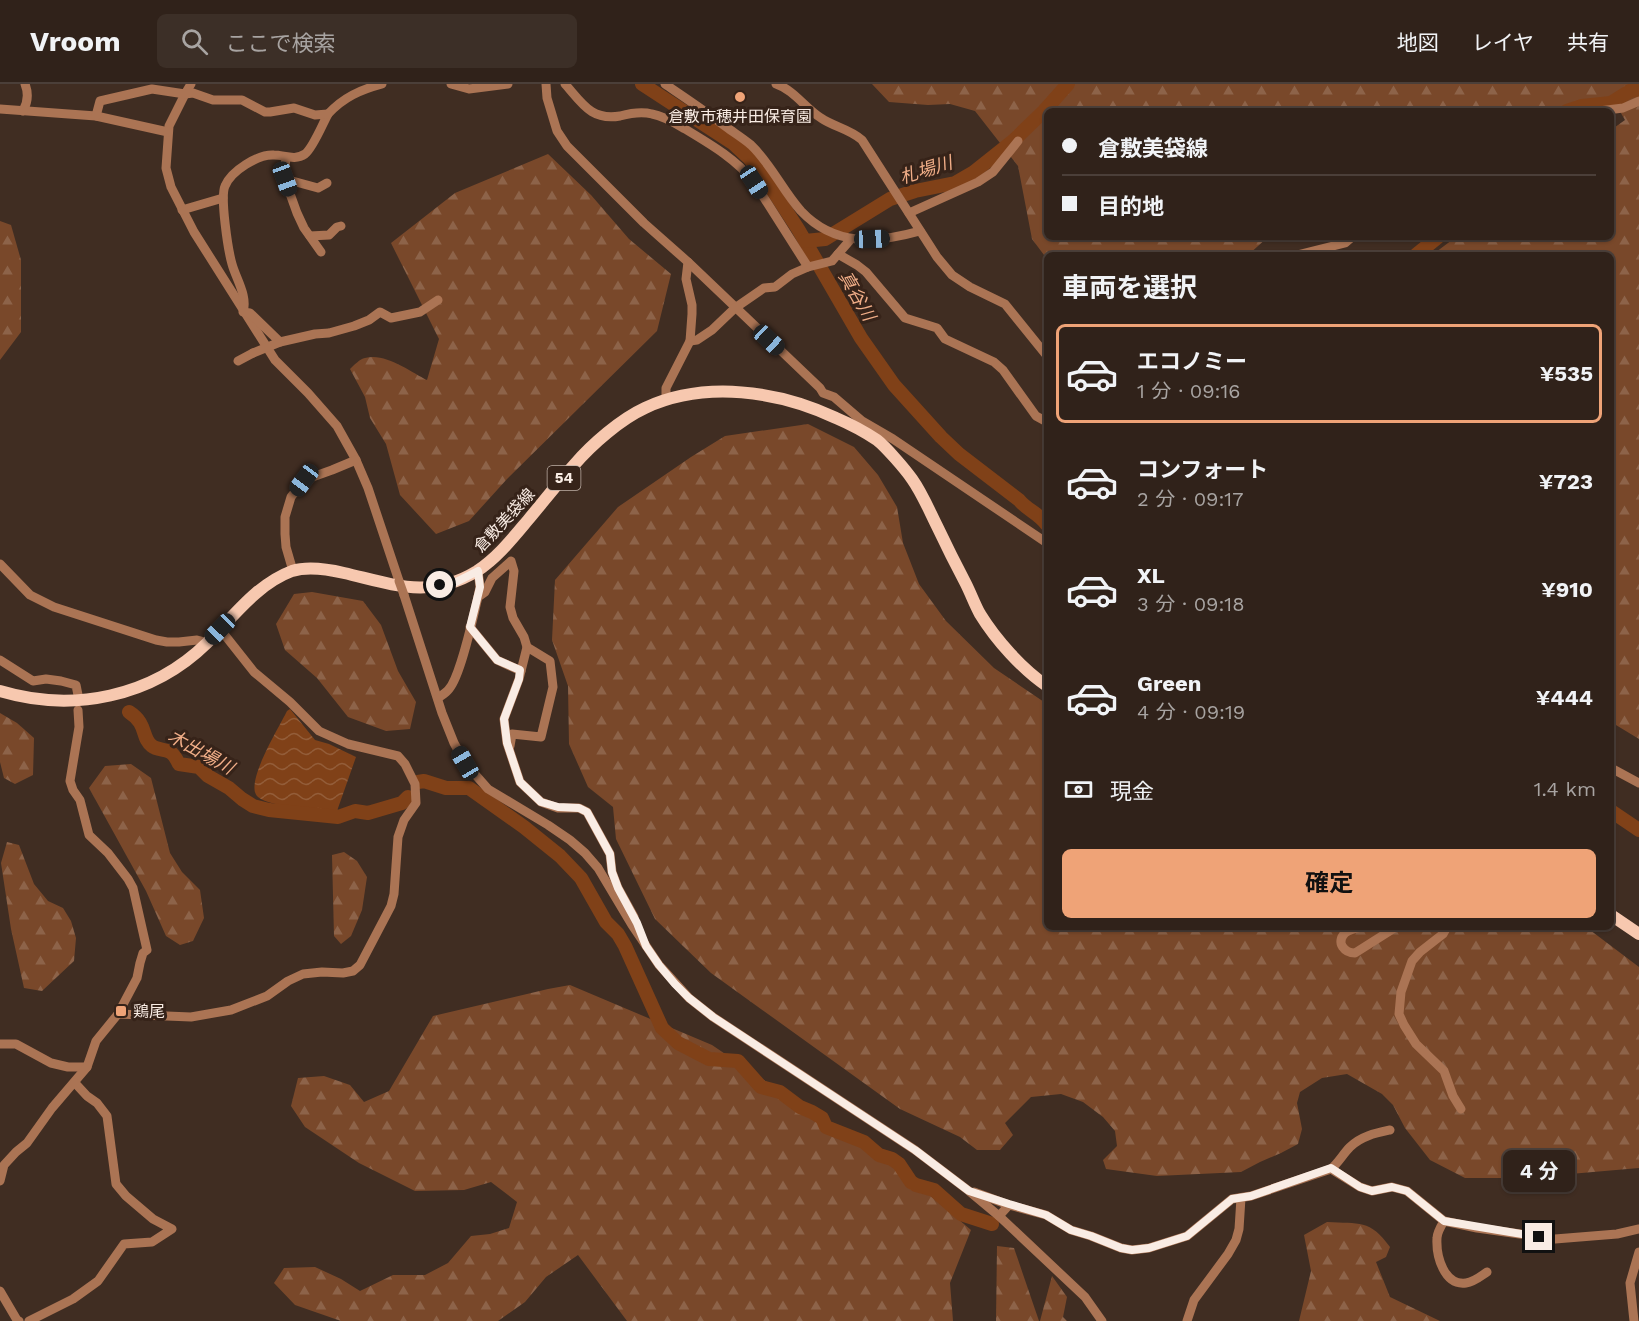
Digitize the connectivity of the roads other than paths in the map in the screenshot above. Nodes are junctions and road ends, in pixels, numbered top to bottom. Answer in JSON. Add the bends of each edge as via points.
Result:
{"nodes":[{"id":1,"x":25,"y":84,"type":"edge"},
{"id":2,"x":191,"y":84,"type":"edge"},
{"id":3,"x":382,"y":84,"type":"edge"},
{"id":4,"x":451,"y":84,"type":"edge"},
{"id":5,"x":508,"y":84,"type":"edge"},
{"id":6,"x":546,"y":84,"type":"edge"},
{"id":7,"x":565,"y":84,"type":"edge"},
{"id":8,"x":665,"y":84,"type":"edge"},
{"id":9,"x":776,"y":84,"type":"edge"},
{"id":10,"x":183,"y":89,"type":"edge"},
{"id":11,"x":1639,"y":101,"type":"edge"},
{"id":12,"x":0,"y":109,"type":"edge"},
{"id":13,"x":1614,"y":109,"type":"edge"},
{"id":14,"x":23,"y":111,"type":"junction"},
{"id":15,"x":328,"y":114,"type":"junction"},
{"id":16,"x":96,"y":116,"type":"junction"},
{"id":17,"x":168,"y":132,"type":"junction"},
{"id":18,"x":1018,"y":141,"type":"dead end"},
{"id":19,"x":286,"y":158,"type":"junction"},
{"id":20,"x":285,"y":179,"type":"junction"},
{"id":21,"x":327,"y":183,"type":"dead end"},
{"id":22,"x":223,"y":198,"type":"junction"},
{"id":23,"x":182,"y":210,"type":"junction"},
{"id":24,"x":909,"y":213,"type":"junction"},
{"id":25,"x":341,"y":226,"type":"dead end"},
{"id":26,"x":920,"y":231,"type":"junction"},
{"id":27,"x":310,"y":236,"type":"junction"},
{"id":28,"x":851,"y":239,"type":"junction"},
{"id":29,"x":1348,"y":240,"type":"edge"},
{"id":30,"x":1329,"y":251,"type":"edge"},
{"id":31,"x":321,"y":252,"type":"dead end"},
{"id":32,"x":838,"y":254,"type":"junction"},
{"id":33,"x":688,"y":262,"type":"junction"},
{"id":34,"x":808,"y":267,"type":"junction"},
{"id":35,"x":438,"y":300,"type":"dead end"},
{"id":36,"x":735,"y":308,"type":"junction"},
{"id":37,"x":243,"y":312,"type":"junction"},
{"id":38,"x":690,"y":341,"type":"junction"},
{"id":39,"x":280,"y":342,"type":"junction"},
{"id":40,"x":1044,"y":352,"type":"edge"},
{"id":41,"x":238,"y":361,"type":"dead end"},
{"id":42,"x":822,"y":393,"type":"junction"},
{"id":43,"x":666,"y":400,"type":"junction"},
{"id":44,"x":817,"y":409,"type":"junction"},
{"id":45,"x":1044,"y":420,"type":"edge"},
{"id":46,"x":356,"y":459,"type":"junction"},
{"id":47,"x":1044,"y":541,"type":"edge"},
{"id":48,"x":0,"y":564,"type":"edge"},
{"id":49,"x":292,"y":571,"type":"junction"},
{"id":50,"x":478,"y":571,"type":"junction"},
{"id":51,"x":478,"y":597,"type":"junction"},
{"id":52,"x":470,"y":627,"type":"junction"},
{"id":53,"x":220,"y":629,"type":"junction"},
{"id":54,"x":205,"y":645,"type":"junction"},
{"id":55,"x":527,"y":646,"type":"junction"},
{"id":56,"x":0,"y":660,"type":"edge"},
{"id":57,"x":520,"y":670,"type":"junction"},
{"id":58,"x":1044,"y":684,"type":"edge"},
{"id":59,"x":0,"y":691,"type":"edge"},
{"id":60,"x":78,"y":694,"type":"dead end"},
{"id":61,"x":438,"y":698,"type":"junction"},
{"id":62,"x":78,"y":710,"type":"dead end"},
{"id":63,"x":509,"y":749,"type":"junction"},
{"id":64,"x":1614,"y":770,"type":"edge"},
{"id":65,"x":1639,"y":783,"type":"edge"},
{"id":66,"x":1614,"y":917,"type":"edge"},
{"id":67,"x":1351,"y":930,"type":"edge"},
{"id":68,"x":1391,"y":930,"type":"edge"},
{"id":69,"x":1446,"y":930,"type":"edge"},
{"id":70,"x":1639,"y":934,"type":"edge"},
{"id":71,"x":646,"y":946,"type":"junction"},
{"id":72,"x":118,"y":1014,"type":"junction"},
{"id":73,"x":0,"y":1044,"type":"edge"},
{"id":74,"x":87,"y":1067,"type":"junction"},
{"id":75,"x":75,"y":1083,"type":"junction"},
{"id":76,"x":1461,"y":1109,"type":"dead end"},
{"id":77,"x":1390,"y":1130,"type":"dead end"},
{"id":78,"x":1331,"y":1168,"type":"junction"},
{"id":79,"x":0,"y":1181,"type":"edge"},
{"id":80,"x":969,"y":1191,"type":"junction"},
{"id":81,"x":1241,"y":1198,"type":"junction"},
{"id":82,"x":1009,"y":1204,"type":"junction"},
{"id":83,"x":999,"y":1216,"type":"junction"},
{"id":84,"x":1444,"y":1221,"type":"junction"},
{"id":85,"x":1639,"y":1230,"type":"edge"},
{"id":86,"x":1639,"y":1252,"type":"edge"},
{"id":87,"x":1487,"y":1272,"type":"dead end"},
{"id":88,"x":0,"y":1291,"type":"edge"},
{"id":89,"x":19,"y":1321,"type":"edge"},
{"id":90,"x":29,"y":1321,"type":"edge"},
{"id":91,"x":1102,"y":1321,"type":"edge"},
{"id":92,"x":1187,"y":1321,"type":"edge"},
{"id":93,"x":1634,"y":1321,"type":"edge"}],
"edges":[{"from":1,"to":14,"type":"street","via":[[28,102]]},
{"from":2,"to":10,"type":"street"},
{"from":3,"to":15,"type":"street","via":[[356,92]]},
{"from":4,"to":5,"type":"street","via":[[469,89]]},
{"from":6,"to":33,"type":"street","via":[[557,131],[567,146]]},
{"from":7,"to":34,"type":"street","via":[[591,113],[611,117],[639,112],[654,114],[733,160],[754,182]]},
{"from":8,"to":28,"type":"street","via":[[750,144],[801,211],[822,228]]},
{"from":9,"to":24,"type":"street","via":[[789,90],[820,118],[862,140]]},
{"from":10,"to":15,"type":"street","via":[[213,100],[242,100],[265,112],[294,108],[315,115]]},
{"from":10,"to":16,"type":"street","via":[[152,89],[100,101]]},
{"from":10,"to":17,"type":"street"},
{"from":11,"to":13,"type":"street"},
{"from":12,"to":14,"type":"street"},
{"from":14,"to":16,"type":"street"},
{"from":15,"to":19,"type":"street","via":[[310,149],[303,156]]},
{"from":16,"to":17,"type":"street"},
{"from":17,"to":23,"type":"street","via":[[166,168]]},
{"from":18,"to":24,"type":"street","via":[[993,172],[978,182]]},
{"from":19,"to":20,"type":"street"},
{"from":19,"to":22,"type":"street","via":[[273,155],[241,167],[224,187]]},
{"from":20,"to":21,"type":"street","via":[[318,188]]},
{"from":20,"to":27,"type":"street"},
{"from":22,"to":23,"type":"street"},
{"from":22,"to":37,"type":"street","via":[[231,262],[246,304]]},
{"from":23,"to":37,"type":"street"},
{"from":24,"to":26,"type":"street"},
{"from":25,"to":27,"type":"street","via":[[329,235]]},
{"from":26,"to":28,"type":"street","via":[[889,239]]},
{"from":26,"to":40,"type":"street","via":[[952,275],[1005,304]]},
{"from":27,"to":31,"type":"street"},
{"from":28,"to":32,"type":"street"},
{"from":29,"to":30,"type":"street"},
{"from":32,"to":34,"type":"street","via":[[832,261]]},
{"from":32,"to":45,"type":"street","via":[[866,272],[905,318],[937,328],[945,339],[994,362],[1036,416]]},
{"from":33,"to":36,"type":"street"},
{"from":33,"to":38,"type":"street"},
{"from":34,"to":36,"type":"street","via":[[775,287],[764,288]]},
{"from":35,"to":39,"type":"street","via":[[420,312],[391,318],[380,312],[354,326]]},
{"from":36,"to":38,"type":"street","via":[[712,330]]},
{"from":36,"to":42,"type":"street"},
{"from":37,"to":39,"type":"street","via":[[250,313]]},
{"from":37,"to":46,"type":"street","via":[[275,360],[337,426]]},
{"from":38,"to":43,"type":"street","via":[[666,388]]},
{"from":39,"to":41,"type":"street","bridge":true},
{"from":42,"to":44,"type":"street"},
{"from":42,"to":47,"type":"street","via":[[834,397],[862,421]]},
{"from":43,"to":44,"type":"main road","name":"倉敷美袋線","number":"54","via":[[702,393],[740,392]]},
{"from":43,"to":50,"type":"main road","name":"倉敷美袋線","number":"54","via":[[644,408],[604,435],[577,461],[502,551]]},
{"from":44,"to":58,"type":"main road","name":"倉敷美袋線","number":"54","via":[[879,442],[913,479],[981,615],[1009,652]]},
{"from":46,"to":49,"type":"street","via":[[304,480],[291,497],[285,534]]},
{"from":46,"to":61,"type":"street","bridge":true},
{"from":48,"to":54,"type":"street","via":[[30,595],[54,607],[156,640],[197,640]]},
{"from":49,"to":50,"type":"main road","name":"倉敷美袋線","number":"54","via":[[327,569],[424,589],[456,582]]},
{"from":49,"to":53,"type":"main road","name":"倉敷美袋線","number":"54","via":[[265,585]]},
{"from":50,"to":51,"type":"street"},
{"from":51,"to":52,"type":"street"},
{"from":51,"to":55,"type":"street","via":[[511,561],[514,572],[510,607]]},
{"from":52,"to":57,"type":"street","via":[[497,660]]},
{"from":52,"to":61,"type":"street","via":[[454,682]]},
{"from":53,"to":54,"type":"main road","name":"倉敷美袋線","number":"54"},
{"from":53,"to":72,"type":"street","via":[[254,672],[320,731],[348,744],[398,756],[405,764],[415,784],[416,803],[398,837],[392,906],[353,971],[303,974],[267,996],[231,1010],[191,1017]]},
{"from":54,"to":59,"type":"main road","name":"倉敷美袋線","number":"54","via":[[160,677],[108,696],[44,701]]},
{"from":55,"to":57,"type":"street"},
{"from":55,"to":63,"type":"street","via":[[550,662],[553,687],[541,737],[512,734]]},
{"from":56,"to":60,"type":"street","via":[[33,681],[76,685]]},
{"from":57,"to":63,"type":"street","via":[[504,719]]},
{"from":61,"to":71,"type":"street","via":[[454,743],[475,775],[488,789],[585,853]]},
{"from":62,"to":72,"type":"street","via":[[70,781],[90,835],[133,888],[147,950],[138,978]]},
{"from":63,"to":71,"type":"street","via":[[520,782],[541,802],[587,812],[610,854],[618,888]]},
{"from":64,"to":65,"type":"street"},
{"from":66,"to":70,"type":"main road"},
{"from":67,"to":68,"type":"street","via":[[1341,943],[1348,953],[1355,953]]},
{"from":69,"to":76,"type":"street","via":[[1412,961],[1401,992],[1399,1014],[1416,1044],[1444,1071]]},
{"from":71,"to":80,"type":"street","via":[[675,984],[713,1017],[915,1150]]},
{"from":72,"to":74,"type":"street","via":[[96,1041]]},
{"from":73,"to":74,"type":"street","via":[[16,1044],[51,1063]]},
{"from":74,"to":75,"type":"street"},
{"from":75,"to":79,"type":"street","via":[[4,1165]]},
{"from":75,"to":90,"type":"street","via":[[107,1116],[116,1184],[153,1219],[172,1229],[152,1242],[124,1244],[98,1281],[73,1299]]},
{"from":77,"to":78,"type":"street","via":[[1352,1145]]},
{"from":78,"to":81,"type":"street"},
{"from":78,"to":84,"type":"street","via":[[1372,1191],[1392,1187],[1407,1191]]},
{"from":80,"to":82,"type":"street"},
{"from":80,"to":83,"type":"street"},
{"from":81,"to":82,"type":"street","via":[[1232,1199],[1187,1236],[1132,1250]]},
{"from":81,"to":92,"type":"street","via":[[1236,1240],[1194,1300]]},
{"from":82,"to":83,"type":"street"},
{"from":83,"to":91,"type":"street","via":[[1085,1297]]},
{"from":84,"to":85,"type":"street","via":[[1555,1239]]},
{"from":84,"to":87,"type":"street","via":[[1437,1237],[1446,1275],[1458,1283],[1467,1283]]},
{"from":86,"to":93,"type":"street","via":[[1630,1283]]},
{"from":88,"to":89,"type":"street"}]}
